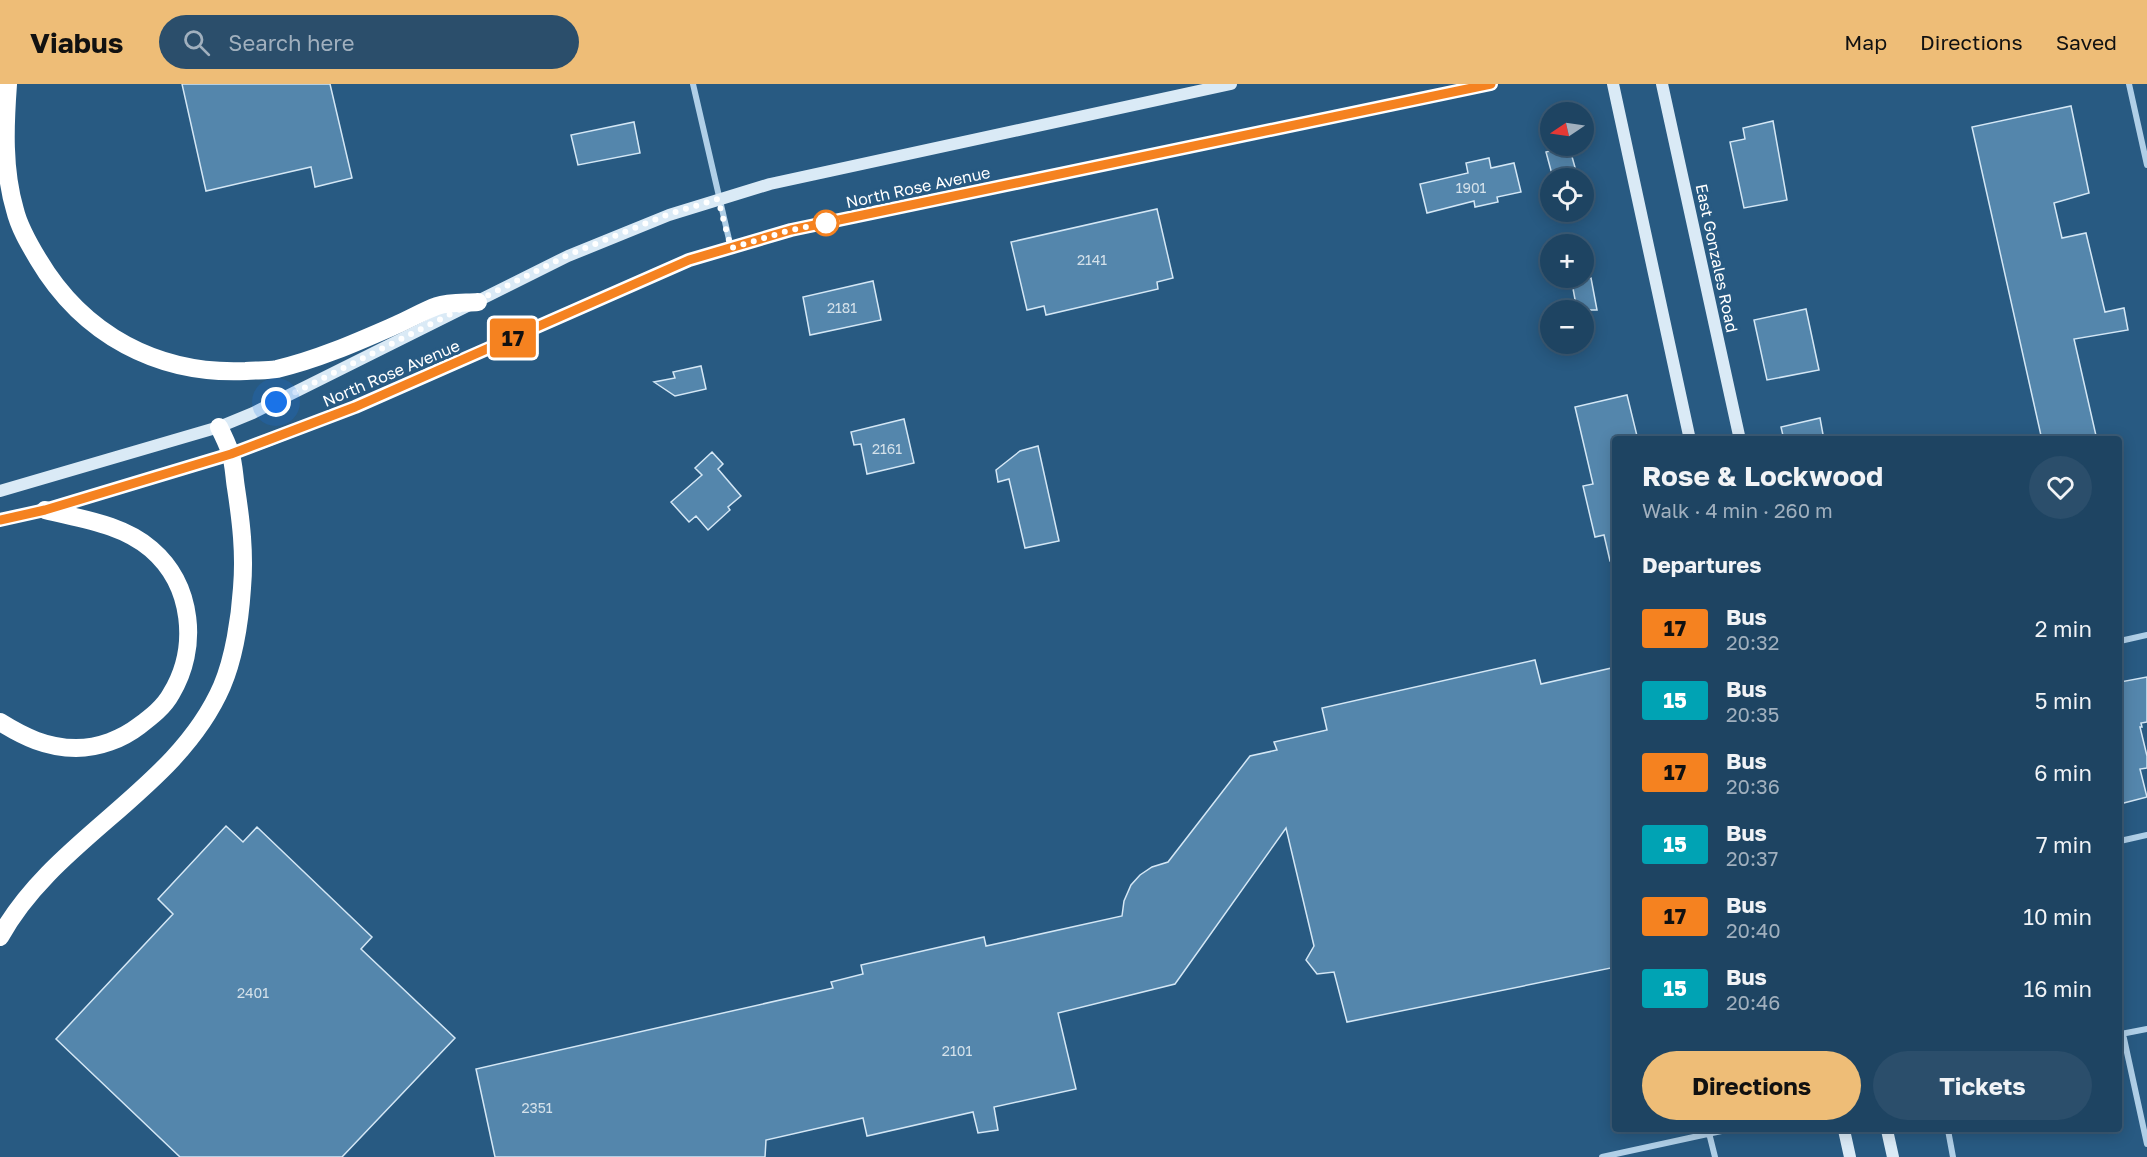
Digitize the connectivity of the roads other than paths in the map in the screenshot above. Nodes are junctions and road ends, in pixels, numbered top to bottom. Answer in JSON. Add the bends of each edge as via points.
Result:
{"nodes":[{"id":1,"x":8,"y":84,"type":"edge"},
{"id":2,"x":693,"y":84,"type":"edge"},
{"id":3,"x":1231,"y":84,"type":"edge"},
{"id":4,"x":1491,"y":84,"type":"edge"},
{"id":5,"x":1613,"y":84,"type":"edge"},
{"id":6,"x":1662,"y":84,"type":"edge"},
{"id":7,"x":2129,"y":84,"type":"edge"},
{"id":8,"x":2147,"y":165,"type":"edge"},
{"id":9,"x":718,"y":199,"type":"junction"},
{"id":10,"x":731,"y":248,"type":"junction"},
{"id":11,"x":478,"y":302,"type":"junction"},
{"id":12,"x":1687,"y":424,"type":"junction"},
{"id":13,"x":219,"y":427,"type":"junction"},
{"id":14,"x":1689,"y":436,"type":"edge"},
{"id":15,"x":1694,"y":436,"type":"edge"},
{"id":16,"x":1739,"y":436,"type":"edge"},
{"id":17,"x":231,"y":454,"type":"junction"},
{"id":18,"x":0,"y":491,"type":"edge"},
{"id":19,"x":45,"y":510,"type":"junction"},
{"id":20,"x":0,"y":520,"type":"edge"},
{"id":21,"x":2147,"y":635,"type":"edge"},
{"id":22,"x":2122,"y":641,"type":"edge"},
{"id":23,"x":0,"y":722,"type":"edge"},
{"id":24,"x":2147,"y":835,"type":"edge"},
{"id":25,"x":2122,"y":841,"type":"edge"},
{"id":26,"x":0,"y":937,"type":"edge"},
{"id":27,"x":2147,"y":1029,"type":"edge"},
{"id":28,"x":2122,"y":1034,"type":"edge"},
{"id":29,"x":2122,"y":1038,"type":"edge"},
{"id":30,"x":1715,"y":1132,"type":"edge"},
{"id":31,"x":1844,"y":1132,"type":"edge"},
{"id":32,"x":1887,"y":1132,"type":"edge"},
{"id":33,"x":1948,"y":1132,"type":"edge"},
{"id":34,"x":1709,"y":1133,"type":"junction"},
{"id":35,"x":2147,"y":1144,"type":"edge"},
{"id":36,"x":1602,"y":1157,"type":"edge"},
{"id":37,"x":1715,"y":1157,"type":"edge"},
{"id":38,"x":1850,"y":1157,"type":"edge"},
{"id":39,"x":1893,"y":1157,"type":"edge"},
{"id":40,"x":1953,"y":1157,"type":"edge"}],
"edges":[{"from":1,"to":11,"type":"highway","via":[[9,180],[15,211],[27,241],[73,307],[102,332],[141,353],[179,366],[223,372],[274,369],[314,359],[439,305]]},
{"from":2,"to":9,"type":"street"},
{"from":3,"to":9,"type":"main road","name":"North Rose Avenue","via":[[814,174]]},
{"from":4,"to":10,"type":"main road","name":"North Rose Avenue","via":[[791,230]]},
{"from":5,"to":12,"type":"main road"},
{"from":6,"to":16,"type":"main road","name":"East Gonzales Road"},
{"from":7,"to":8,"type":"street"},
{"from":9,"to":10,"type":"street"},
{"from":9,"to":11,"type":"main road","name":"North Rose Avenue","via":[[669,214],[568,255]]},
{"from":10,"to":17,"type":"main road","name":"North Rose Avenue","via":[[689,260],[355,407]]},
{"from":11,"to":13,"type":"main road","name":"North Rose Avenue"},
{"from":12,"to":14,"type":"main road"},
{"from":12,"to":15,"type":"main road"},
{"from":13,"to":17,"type":"highway"},
{"from":13,"to":18,"type":"main road","name":"North Rose Avenue"},
{"from":17,"to":19,"type":"main road","name":"North Rose Avenue"},
{"from":17,"to":26,"type":"highway","via":[[243,539],[243,578],[240,610],[222,686],[180,749],[68,853],[27,898]]},
{"from":19,"to":20,"type":"main road","name":"North Rose Avenue"},
{"from":19,"to":23,"type":"highway","via":[[116,528],[151,549],[165,565],[185,602],[189,639],[183,670],[171,696],[153,716],[130,733],[107,743],[77,748],[49,745]]},
{"from":21,"to":22,"type":"street"},
{"from":24,"to":25,"type":"street"},
{"from":27,"to":28,"type":"street"},
{"from":29,"to":35,"type":"street"},
{"from":30,"to":34,"type":"street"},
{"from":31,"to":38,"type":"main road"},
{"from":32,"to":39,"type":"main road"},
{"from":33,"to":40,"type":"street"},
{"from":34,"to":36,"type":"street"},
{"from":34,"to":37,"type":"street"}]}
